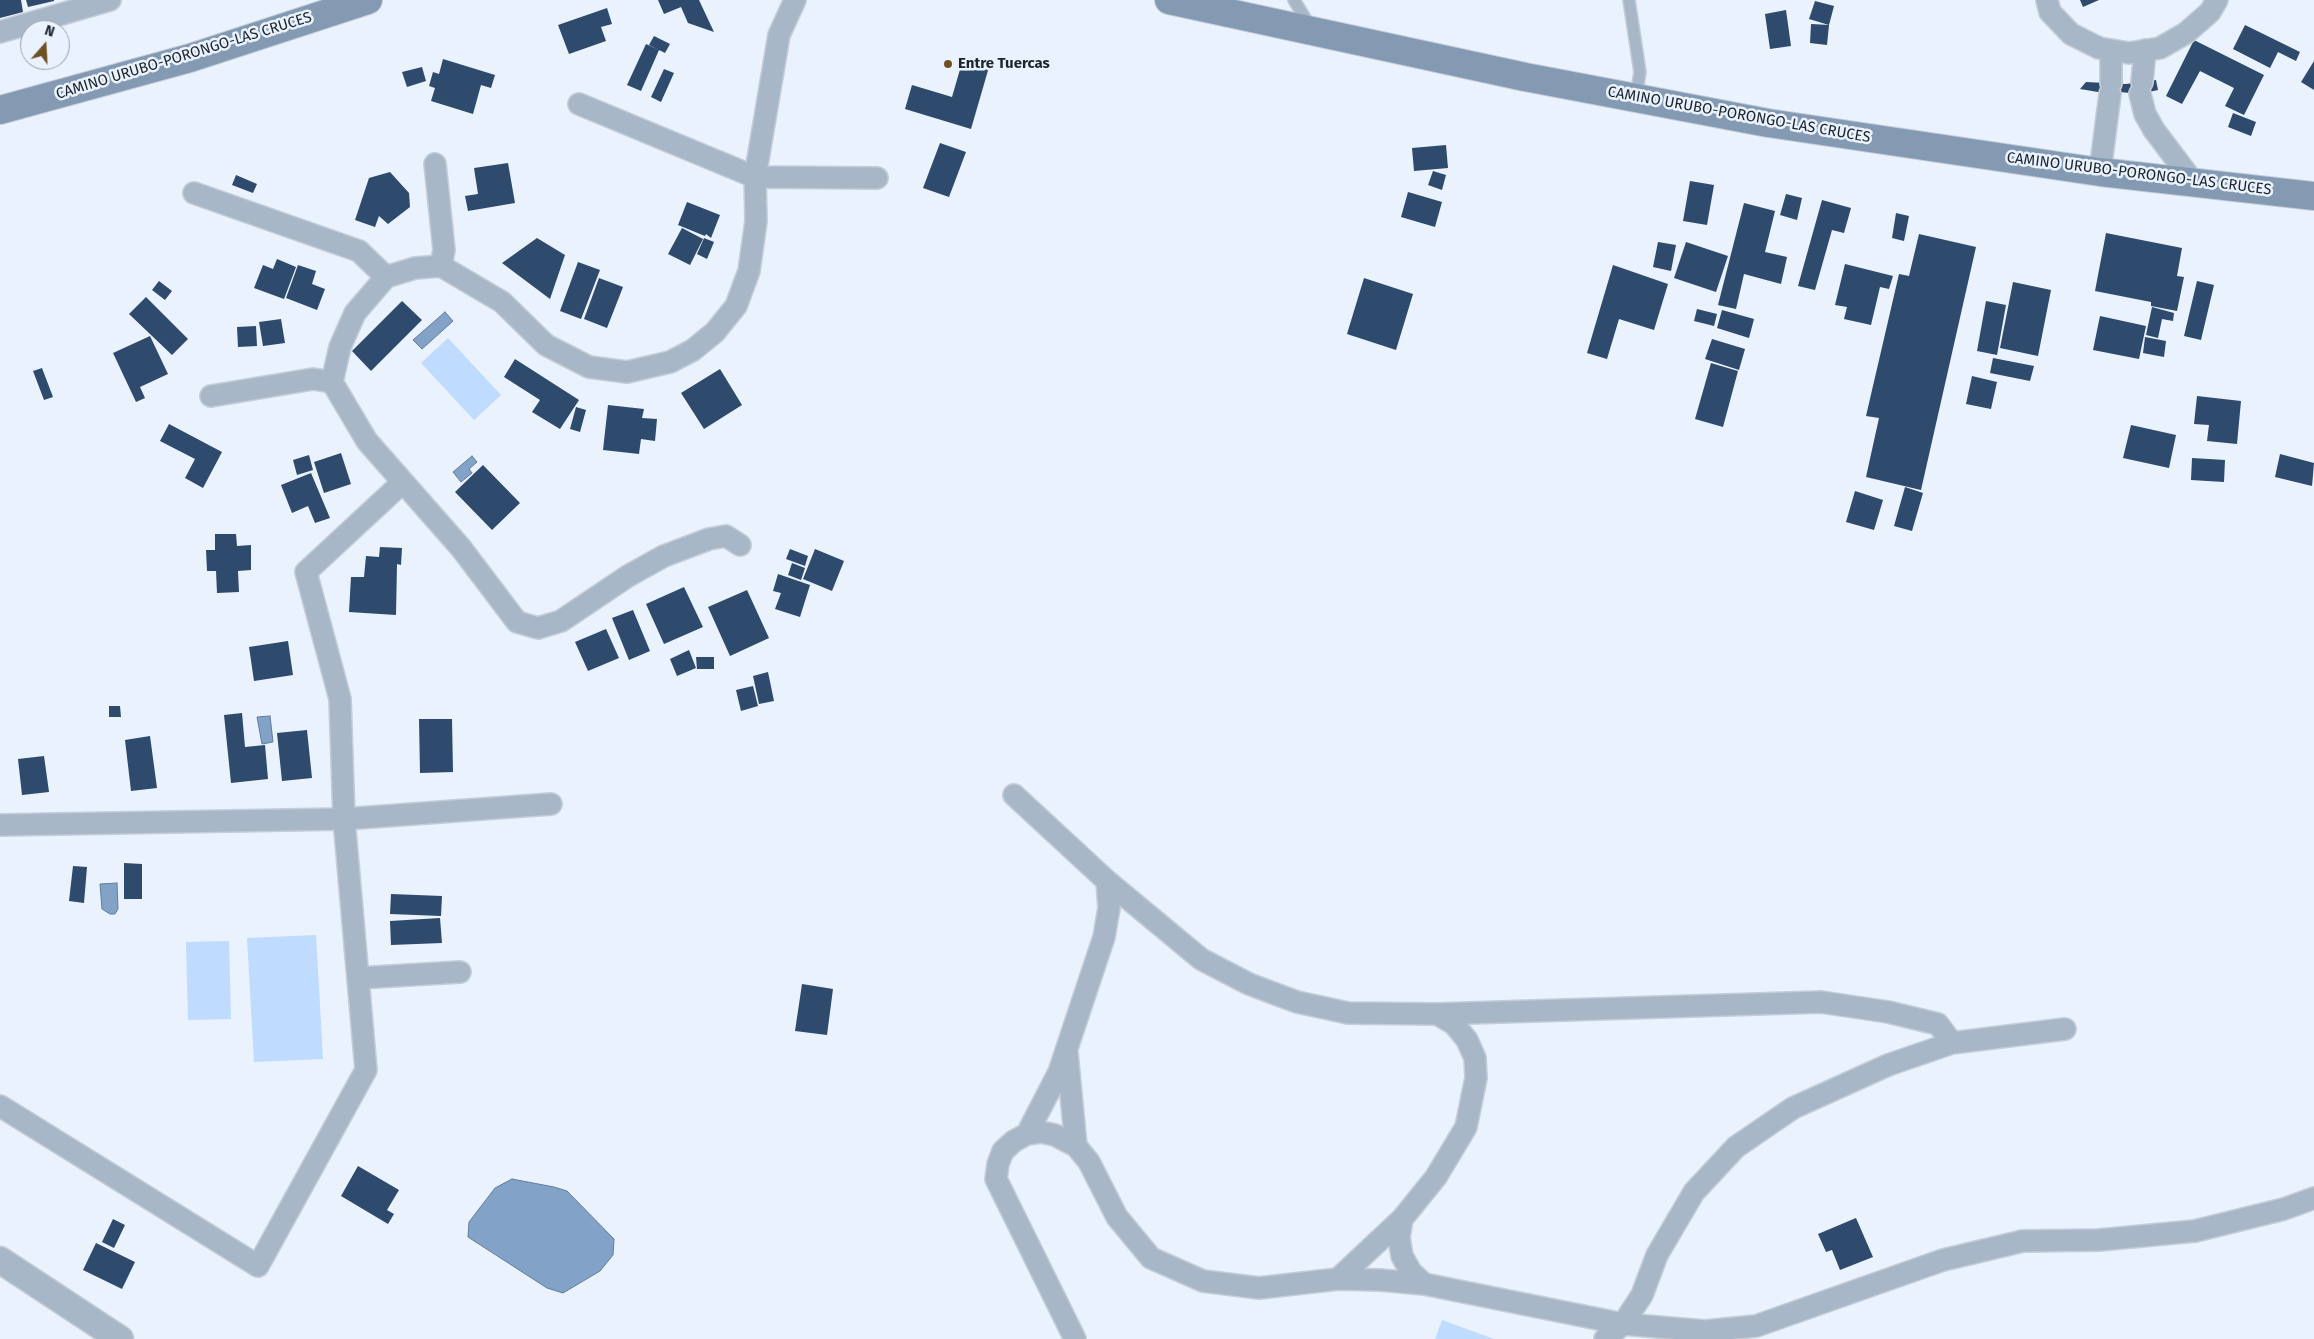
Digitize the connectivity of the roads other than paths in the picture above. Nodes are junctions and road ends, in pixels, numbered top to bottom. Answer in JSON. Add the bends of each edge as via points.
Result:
{"nodes":[{"id":1,"x":110,"y":0,"type":"edge"},
{"id":2,"x":368,"y":0,"type":"edge"},
{"id":3,"x":795,"y":0,"type":"edge"},
{"id":4,"x":1169,"y":0,"type":"edge"},
{"id":5,"x":1294,"y":0,"type":"edge"},
{"id":6,"x":1629,"y":0,"type":"edge"},
{"id":7,"x":2047,"y":0,"type":"edge"},
{"id":8,"x":2218,"y":0,"type":"edge"},
{"id":9,"x":322,"y":7,"type":"edge"},
{"id":10,"x":1312,"y":30,"type":"junction"},
{"id":11,"x":0,"y":32,"type":"edge"},
{"id":12,"x":2111,"y":50,"type":"junction"},
{"id":13,"x":2145,"y":50,"type":"junction"},
{"id":14,"x":1636,"y":97,"type":"junction"},
{"id":15,"x":579,"y":104,"type":"dead end"},
{"id":16,"x":0,"y":110,"type":"edge"},
{"id":17,"x":434,"y":164,"type":"dead end"},
{"id":18,"x":2100,"y":172,"type":"junction"},
{"id":19,"x":755,"y":177,"type":"junction"},
{"id":20,"x":877,"y":178,"type":"dead end"},
{"id":21,"x":2194,"y":183,"type":"junction"},
{"id":22,"x":194,"y":193,"type":"dead end"},
{"id":23,"x":2314,"y":196,"type":"edge"},
{"id":24,"x":441,"y":266,"type":"junction"},
{"id":25,"x":386,"y":277,"type":"junction"},
{"id":26,"x":332,"y":382,"type":"junction"},
{"id":27,"x":211,"y":396,"type":"dead end"},
{"id":28,"x":403,"y":482,"type":"junction"},
{"id":29,"x":740,"y":545,"type":"dead end"},
{"id":30,"x":1014,"y":795,"type":"dead end"},
{"id":31,"x":552,"y":804,"type":"dead end"},
{"id":32,"x":344,"y":819,"type":"junction"},
{"id":33,"x":0,"y":826,"type":"edge"},
{"id":34,"x":1108,"y":881,"type":"junction"},
{"id":35,"x":460,"y":972,"type":"dead end"},
{"id":36,"x":358,"y":978,"type":"junction"},
{"id":37,"x":1437,"y":1014,"type":"junction"},
{"id":38,"x":2065,"y":1030,"type":"dead end"},
{"id":39,"x":1952,"y":1043,"type":"junction"},
{"id":40,"x":1067,"y":1051,"type":"junction"},
{"id":41,"x":0,"y":1106,"type":"edge"},
{"id":42,"x":1027,"y":1134,"type":"junction"},
{"id":43,"x":1076,"y":1146,"type":"junction"},
{"id":44,"x":2314,"y":1198,"type":"edge"},
{"id":45,"x":1402,"y":1220,"type":"junction"},
{"id":46,"x":0,"y":1260,"type":"edge"},
{"id":47,"x":1338,"y":1279,"type":"junction"},
{"id":48,"x":1424,"y":1284,"type":"junction"},
{"id":49,"x":1623,"y":1324,"type":"junction"},
{"id":50,"x":120,"y":1339,"type":"edge"},
{"id":51,"x":1076,"y":1339,"type":"edge"},
{"id":52,"x":1605,"y":1339,"type":"edge"}],
"edges":[{"from":1,"to":11,"type":"street"},
{"from":2,"to":9,"type":"main road","name":"CAMINO URUBO-PORONGO-LAS CRUCES"},
{"from":3,"to":19,"type":"street","via":[[779,35]]},
{"from":4,"to":10,"type":"main road","name":"CAMINO URUBO-PORONGO-LAS CRUCES"},
{"from":5,"to":10,"type":"lane"},
{"from":6,"to":14,"type":"lane","via":[[1640,72]]},
{"from":7,"to":12,"type":"street","via":[[2050,12],[2071,34],[2099,48]]},
{"from":8,"to":13,"type":"street","via":[[2186,34],[2160,48]]},
{"from":9,"to":16,"type":"main road","name":"CAMINO URUBO-PORONGO-LAS CRUCES","via":[[190,58]]},
{"from":10,"to":14,"type":"main road","name":"CAMINO URUBO-PORONGO-LAS CRUCES","via":[[1525,77]]},
{"from":12,"to":13,"type":"street"},
{"from":12,"to":18,"type":"street","via":[[2111,88]]},
{"from":13,"to":21,"type":"street","via":[[2141,88],[2145,114]]},
{"from":14,"to":18,"type":"main road","name":"CAMINO URUBO-PORONGO-LAS CRUCES","via":[[1768,123]]},
{"from":15,"to":19,"type":"street"},
{"from":17,"to":24,"type":"street","via":[[444,250]]},
{"from":18,"to":21,"type":"main road","name":"CAMINO URUBO-PORONGO-LAS CRUCES"},
{"from":19,"to":20,"type":"street"},
{"from":19,"to":24,"type":"street","via":[[756,221],[749,271],[736,306],[715,332],[693,350],[670,362],[627,372],[589,367],[546,345],[502,302]]},
{"from":21,"to":23,"type":"main road","name":"CAMINO URUBO-PORONGO-LAS CRUCES"},
{"from":22,"to":25,"type":"street","via":[[359,250]]},
{"from":24,"to":25,"type":"street","via":[[415,268]]},
{"from":25,"to":26,"type":"street","via":[[355,313],[340,347]]},
{"from":26,"to":27,"type":"street","via":[[313,379]]},
{"from":26,"to":28,"type":"street","via":[[368,440]]},
{"from":28,"to":29,"type":"street","via":[[461,548],[517,622],[538,628],[560,621],[664,556],[726,536]]},
{"from":28,"to":32,"type":"street","via":[[306,572],[340,699]]},
{"from":30,"to":34,"type":"street"},
{"from":31,"to":32,"type":"street"},
{"from":32,"to":33,"type":"street"},
{"from":32,"to":36,"type":"street"},
{"from":34,"to":37,"type":"street","via":[[1201,959],[1249,984],[1297,1002],[1348,1013]]},
{"from":34,"to":40,"type":"street","via":[[1109,908],[1104,937]]},
{"from":35,"to":36,"type":"street"},
{"from":36,"to":41,"type":"street","via":[[366,1070],[258,1266]]},
{"from":37,"to":39,"type":"street","via":[[1822,1002],[1938,1024]]},
{"from":37,"to":45,"type":"street","via":[[1454,1024],[1467,1040],[1475,1058],[1476,1078],[1466,1127],[1436,1177]]},
{"from":38,"to":39,"type":"street"},
{"from":39,"to":49,"type":"street","via":[[1888,1065],[1793,1108],[1736,1147],[1694,1192],[1657,1255],[1642,1295]]},
{"from":40,"to":42,"type":"street"},
{"from":40,"to":43,"type":"street"},
{"from":42,"to":43,"type":"street","via":[[1055,1135]]},
{"from":42,"to":51,"type":"street","via":[[1003,1151],[996,1179]]},
{"from":43,"to":47,"type":"street","via":[[1089,1162],[1116,1217],[1151,1258],[1203,1281],[1259,1288]]},
{"from":44,"to":49,"type":"street","via":[[2284,1209],[2195,1231],[2099,1240],[2022,1241],[1943,1260],[1756,1326],[1704,1331]]},
{"from":45,"to":47,"type":"street"},
{"from":45,"to":48,"type":"street","via":[[1399,1238],[1402,1256],[1411,1272]]},
{"from":46,"to":50,"type":"street"},
{"from":47,"to":48,"type":"street"},
{"from":48,"to":49,"type":"street"},
{"from":49,"to":52,"type":"street"}]}
